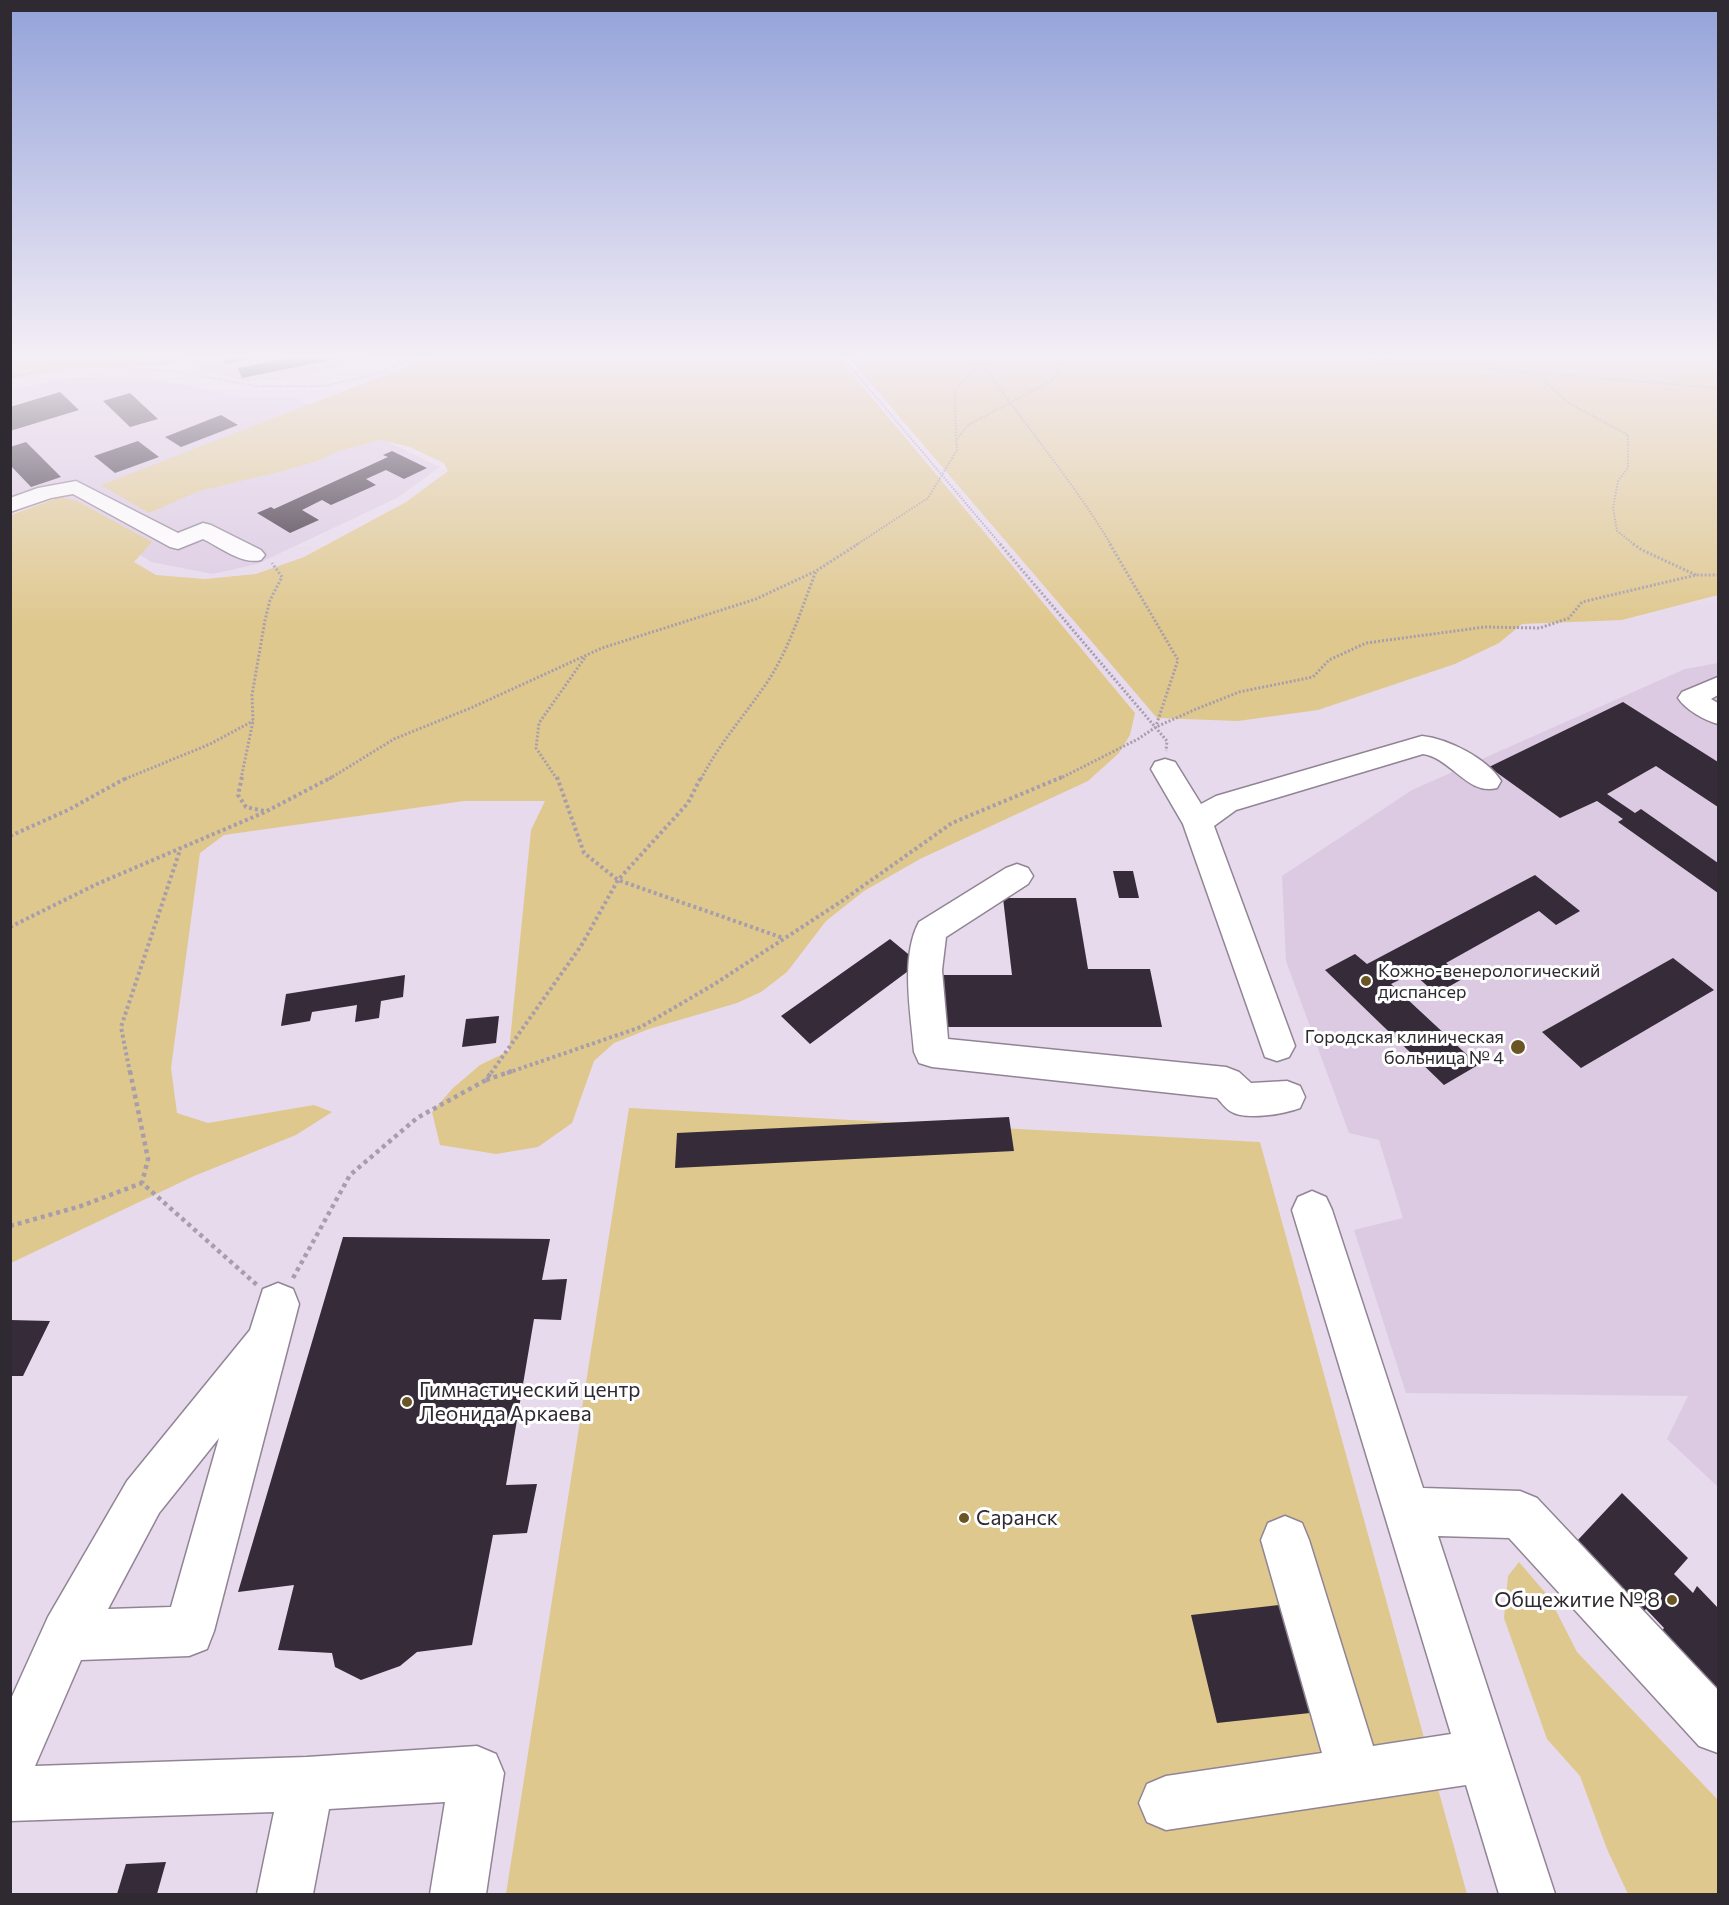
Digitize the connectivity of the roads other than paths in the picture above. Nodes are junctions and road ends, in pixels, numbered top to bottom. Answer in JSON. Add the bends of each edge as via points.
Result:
{"nodes":[{"id":1,"x":10,"y":506,"type":"edge"},
{"id":2,"x":253,"y":555,"type":"road end"},
{"id":3,"x":1719,"y":685,"type":"edge"},
{"id":4,"x":1719,"y":715,"type":"edge"},
{"id":5,"x":1165,"y":769,"type":"road end"},
{"id":6,"x":1487,"y":781,"type":"dead end"},
{"id":7,"x":1198,"y":824,"type":"junction"},
{"id":8,"x":1017,"y":876,"type":"dead end"},
{"id":9,"x":1277,"y":1046,"type":"dead end"},
{"id":10,"x":1287,"y":1098,"type":"dead end"},
{"id":11,"x":1312,"y":1210,"type":"dead end"},
{"id":12,"x":1407,"y":1511,"type":"junction"},
{"id":13,"x":1285,"y":1540,"type":"dead end"},
{"id":14,"x":66,"y":1635,"type":"junction"},
{"id":15,"x":1719,"y":1727,"type":"edge"},
{"id":16,"x":1484,"y":1756,"type":"junction"},
{"id":17,"x":10,"y":1763,"type":"edge"},
{"id":18,"x":1355,"y":1774,"type":"junction"},
{"id":19,"x":307,"y":1784,"type":"junction"},
{"id":20,"x":10,"y":1794,"type":"edge"},
{"id":21,"x":1166,"y":1803,"type":"dead end"},
{"id":22,"x":285,"y":1894,"type":"edge"},
{"id":23,"x":458,"y":1894,"type":"edge"},
{"id":24,"x":1527,"y":1894,"type":"edge"}],
"edges":[{"from":1,"to":2,"type":"lane","via":[[76,487],[178,542],[204,531]]},
{"from":3,"to":4,"type":"lane","via":[[1691,699]]},
{"from":5,"to":7,"type":"lane"},
{"from":6,"to":7,"type":"lane","via":[[1448,753],[1422,745],[1226,803]]},
{"from":7,"to":9,"type":"lane"},
{"from":8,"to":10,"type":"lane","via":[[930,931],[925,970],[932,1052],[1226,1083],[1243,1100]]},
{"from":11,"to":12,"type":"lane"},
{"from":12,"to":15,"type":"lane","via":[[1520,1515]]},
{"from":12,"to":16,"type":"lane"},
{"from":13,"to":18,"type":"lane"},
{"from":14,"to":14,"type":"lane","via":[[143,1497],[273,1323],[189,1631]]},
{"from":14,"to":17,"type":"lane"},
{"from":16,"to":18,"type":"lane"},
{"from":16,"to":24,"type":"lane"},
{"from":18,"to":21,"type":"lane"},
{"from":19,"to":20,"type":"lane"},
{"from":19,"to":22,"type":"lane"},
{"from":19,"to":23,"type":"lane","via":[[477,1773]]}]}
